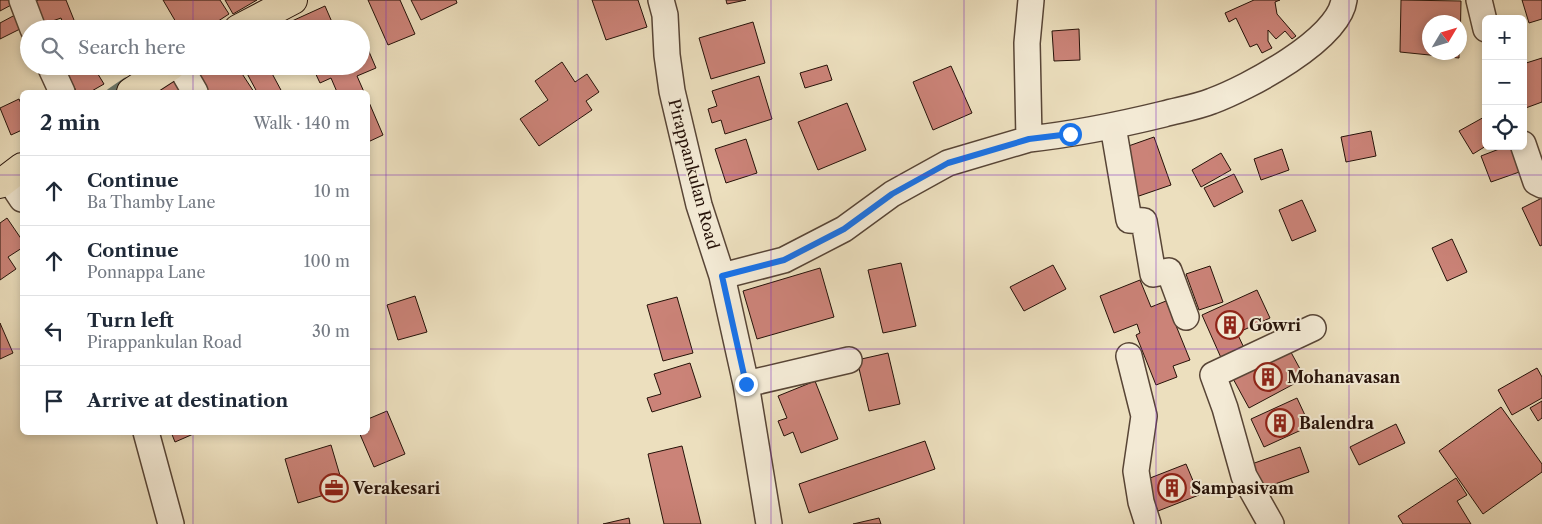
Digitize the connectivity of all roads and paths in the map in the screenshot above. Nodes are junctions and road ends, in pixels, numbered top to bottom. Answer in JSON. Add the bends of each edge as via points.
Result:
{"nodes":[{"id":1,"x":22,"y":0,"type":"edge"},
{"id":2,"x":293,"y":0,"type":"edge"},
{"id":3,"x":660,"y":0,"type":"edge"},
{"id":4,"x":1031,"y":0,"type":"edge"},
{"id":5,"x":1344,"y":0,"type":"edge"},
{"id":6,"x":1479,"y":0,"type":"edge"},
{"id":7,"x":1483,"y":15,"type":"edge"},
{"id":8,"x":30,"y":20,"type":"edge"},
{"id":9,"x":255,"y":20,"type":"edge"},
{"id":10,"x":54,"y":75,"type":"edge"},
{"id":11,"x":157,"y":75,"type":"edge"},
{"id":12,"x":185,"y":75,"type":"edge"},
{"id":13,"x":61,"y":90,"type":"edge"},
{"id":14,"x":134,"y":90,"type":"edge"},
{"id":15,"x":194,"y":90,"type":"edge"},
{"id":16,"x":1113,"y":126,"type":"junction"},
{"id":17,"x":1029,"y":139,"type":"junction"},
{"id":18,"x":1525,"y":150,"type":"edge"},
{"id":19,"x":1539,"y":183,"type":"edge"},
{"id":20,"x":722,"y":276,"type":"junction"},
{"id":21,"x":1186,"y":317,"type":"dead end"},
{"id":22,"x":1313,"y":328,"type":"dead end"},
{"id":23,"x":1128,"y":356,"type":"dead end"},
{"id":24,"x":849,"y":360,"type":"dead end"},
{"id":25,"x":746,"y":384,"type":"junction"},
{"id":26,"x":147,"y":435,"type":"edge"},
{"id":27,"x":171,"y":524,"type":"edge"},
{"id":28,"x":769,"y":524,"type":"edge"},
{"id":29,"x":1148,"y":524,"type":"edge"},
{"id":30,"x":1271,"y":524,"type":"edge"}],
"edges":[{"from":1,"to":8,"type":"street"},
{"from":2,"to":9,"type":"main road"},
{"from":3,"to":20,"type":"street","name":"Pirappankulan Road","via":[[665,15],[672,91],[699,205]]},
{"from":4,"to":17,"type":"street","via":[[1026,104]]},
{"from":5,"to":16,"type":"street","via":[[1331,27],[1302,52],[1257,79],[1212,102]]},
{"from":6,"to":7,"type":"street"},
{"from":10,"to":13,"type":"street"},
{"from":11,"to":14,"type":"main road"},
{"from":12,"to":15,"type":"street"},
{"from":16,"to":17,"type":"street"},
{"from":16,"to":21,"type":"street","via":[[1129,220],[1144,220],[1153,274],[1170,271]]},
{"from":17,"to":20,"type":"street","via":[[948,163],[892,194],[844,229],[784,260]]},
{"from":18,"to":19,"type":"street"},
{"from":20,"to":25,"type":"street","name":"Pirappankulan Road"},
{"from":22,"to":30,"type":"street","via":[[1213,375],[1244,476]]},
{"from":23,"to":29,"type":"street","via":[[1144,416],[1136,471]]},
{"from":24,"to":25,"type":"street"},
{"from":25,"to":28,"type":"street","name":"Pirappankulan Road"},
{"from":26,"to":27,"type":"street"}]}
